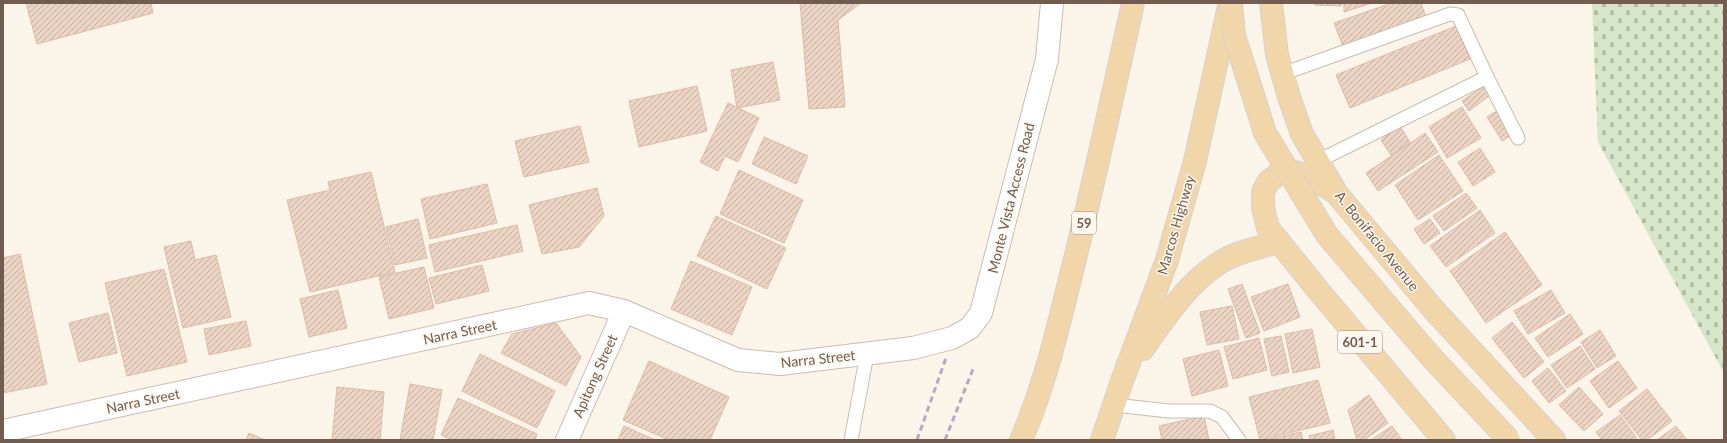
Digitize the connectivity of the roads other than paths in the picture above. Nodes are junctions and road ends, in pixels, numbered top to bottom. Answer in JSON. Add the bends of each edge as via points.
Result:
{"nodes":[{"id":1,"x":1052,"y":3,"type":"edge"},
{"id":2,"x":1133,"y":3,"type":"edge"},
{"id":3,"x":1230,"y":3,"type":"edge"},
{"id":4,"x":1271,"y":3,"type":"edge"},
{"id":5,"x":1282,"y":74,"type":"junction"},
{"id":6,"x":1487,"y":77,"type":"junction"},
{"id":7,"x":1518,"y":138,"type":"dead end"},
{"id":8,"x":1318,"y":161,"type":"junction"},
{"id":9,"x":1337,"y":194,"type":"junction"},
{"id":10,"x":1278,"y":242,"type":"junction"},
{"id":11,"x":624,"y":311,"type":"junction"},
{"id":12,"x":913,"y":348,"type":"joint"},
{"id":13,"x":867,"y":354,"type":"junction"},
{"id":14,"x":1122,"y":381,"type":"junction"},
{"id":15,"x":1114,"y":405,"type":"junction"},
{"id":16,"x":3,"y":431,"type":"edge"},
{"id":17,"x":567,"y":440,"type":"edge"},
{"id":18,"x":851,"y":440,"type":"edge"},
{"id":19,"x":1021,"y":440,"type":"edge"},
{"id":20,"x":1102,"y":440,"type":"edge"},
{"id":21,"x":1239,"y":440,"type":"edge"},
{"id":22,"x":1444,"y":440,"type":"edge"},
{"id":23,"x":1509,"y":440,"type":"edge"},
{"id":24,"x":1554,"y":440,"type":"edge"}],
"edges":[{"from":1,"to":12,"type":"street","name":"Monte Vista Access Road","bridge":true,"via":[[1047,59],[981,313],[970,328],[952,338]]},
{"from":2,"to":19,"type":"main road","number":"59","via":[[1056,337],[1034,411]]},
{"from":3,"to":14,"type":"main road","name":"Marcos Highway","via":[[1195,161],[1167,260]]},
{"from":3,"to":23,"type":"main road","bridge":true,"via":[[1234,35],[1265,133],[1327,235],[1432,358]]},
{"from":4,"to":5,"type":"main road","name":"A. Bonifacio Avenue","via":[[1277,55]]},
{"from":5,"to":6,"type":"lane","via":[[1450,14],[1458,15],[1462,20]]},
{"from":5,"to":8,"type":"main road","name":"A. Bonifacio Avenue","via":[[1302,134]]},
{"from":6,"to":7,"type":"lane"},
{"from":6,"to":8,"type":"lane"},
{"from":8,"to":9,"type":"main road","name":"A. Bonifacio Avenue"},
{"from":9,"to":10,"type":"main road","via":[[1306,175],[1290,171],[1278,174],[1268,182],[1263,192],[1263,208],[1268,228]]},
{"from":9,"to":24,"type":"main road","name":"A. Bonifacio Avenue","via":[[1434,310]]},
{"from":10,"to":14,"type":"main road","via":[[1236,254],[1208,271],[1170,309]]},
{"from":10,"to":22,"type":"main road","number":"601-1"},
{"from":11,"to":13,"type":"street","name":"Narra Street","via":[[738,360],[780,364]]},
{"from":11,"to":16,"type":"street","name":"Narra Street","via":[[589,303]]},
{"from":11,"to":17,"type":"street","name":"Apitong Street"},
{"from":12,"to":13,"type":"street","name":"Narra Street"},
{"from":13,"to":18,"type":"lane"},
{"from":14,"to":15,"type":"main road","name":"Marcos Highway"},
{"from":15,"to":20,"type":"main road","name":"Marcos Highway"},
{"from":15,"to":21,"type":"lane","via":[[1169,411],[1210,411],[1222,416]]}]}
